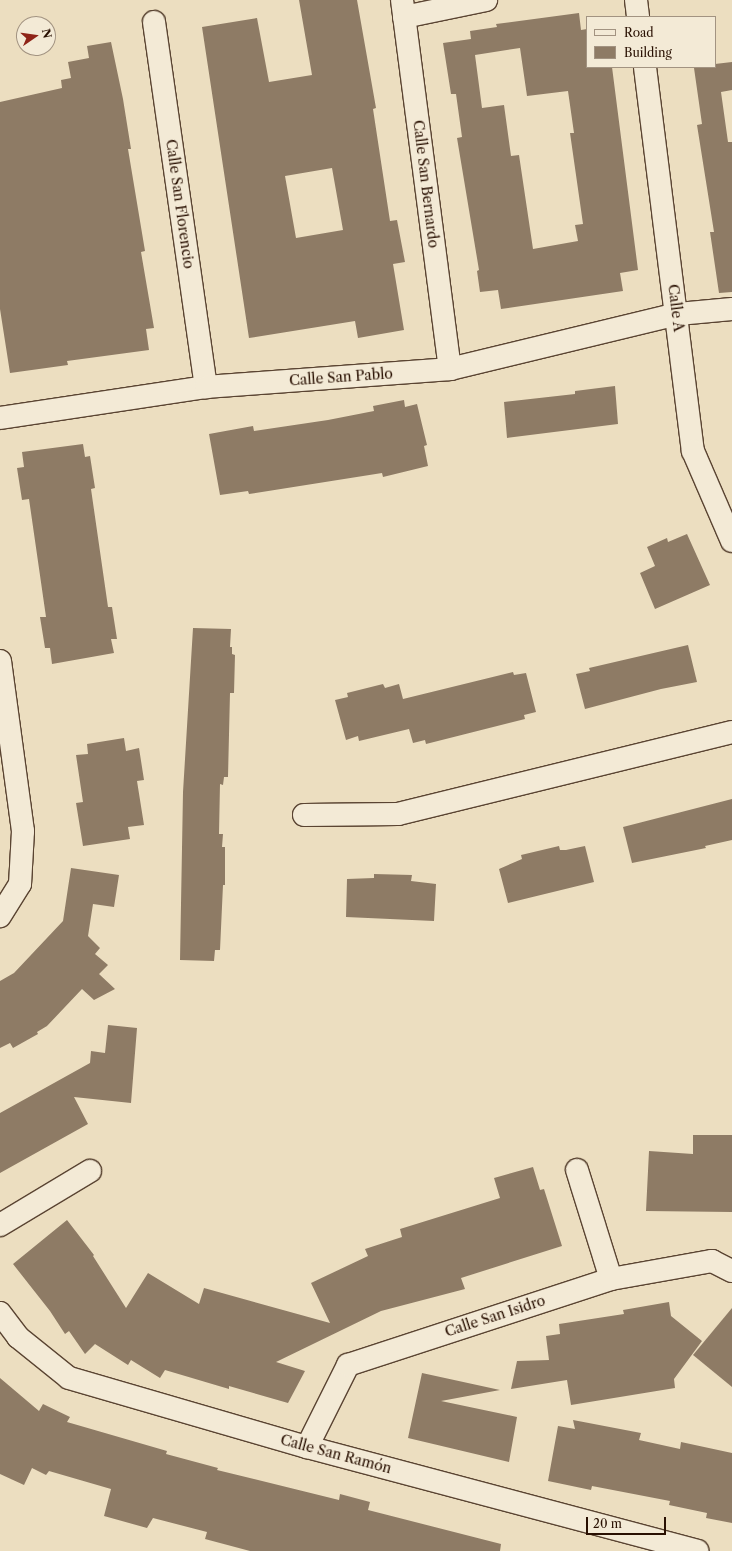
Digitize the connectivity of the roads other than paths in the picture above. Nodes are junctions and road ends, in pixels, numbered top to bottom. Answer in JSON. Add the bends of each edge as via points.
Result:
{"nodes":[{"id":1,"x":486,"y":0,"type":"edge"},
{"id":2,"x":636,"y":0,"type":"edge"},
{"id":3,"x":403,"y":8,"type":"edge"},
{"id":4,"x":638,"y":16,"type":"edge"},
{"id":5,"x":154,"y":22,"type":"dead end"},
{"id":6,"x":645,"y":68,"type":"edge"},
{"id":7,"x":732,"y":309,"type":"edge"},
{"id":8,"x":678,"y":314,"type":"junction"},
{"id":9,"x":450,"y":369,"type":"junction"},
{"id":10,"x":206,"y":387,"type":"junction"},
{"id":11,"x":0,"y":418,"type":"edge"},
{"id":12,"x":732,"y":541,"type":"edge"},
{"id":13,"x":0,"y":661,"type":"edge"},
{"id":14,"x":732,"y":732,"type":"edge"},
{"id":15,"x":304,"y":815,"type":"dead end"},
{"id":16,"x":0,"y":916,"type":"edge"},
{"id":17,"x":577,"y":1170,"type":"dead end"},
{"id":18,"x":90,"y":1171,"type":"dead end"},
{"id":19,"x":0,"y":1225,"type":"edge"},
{"id":20,"x":732,"y":1271,"type":"edge"},
{"id":21,"x":611,"y":1278,"type":"junction"},
{"id":22,"x":0,"y":1313,"type":"edge"},
{"id":23,"x":307,"y":1447,"type":"junction"},
{"id":24,"x":697,"y":1551,"type":"edge"}],
"edges":[{"from":1,"to":3,"type":"street"},
{"from":2,"to":4,"type":"street"},
{"from":3,"to":9,"type":"street","name":"Calle San Bernardo"},
{"from":5,"to":10,"type":"street","name":"Calle San Florencio"},
{"from":6,"to":8,"type":"street","name":"Calle A"},
{"from":7,"to":8,"type":"street","name":"Calle San Pablo"},
{"from":8,"to":9,"type":"street","name":"Calle San Pablo"},
{"from":8,"to":12,"type":"street","name":"Calle A","via":[[693,451]]},
{"from":9,"to":10,"type":"street","name":"Calle San Pablo"},
{"from":10,"to":11,"type":"street","name":"Calle San Pablo"},
{"from":13,"to":16,"type":"street","via":[[22,831],[20,884]]},
{"from":14,"to":15,"type":"street","via":[[398,814]]},
{"from":17,"to":21,"type":"street"},
{"from":18,"to":19,"type":"street"},
{"from":20,"to":21,"type":"street","name":"Calle San Isidro","via":[[712,1261]]},
{"from":21,"to":23,"type":"street","name":"Calle San Isidro","via":[[348,1364]]},
{"from":22,"to":23,"type":"street","name":"Calle San Ramón","via":[[18,1337],[69,1378]]},
{"from":23,"to":24,"type":"street","name":"Calle San Ramón"}]}
